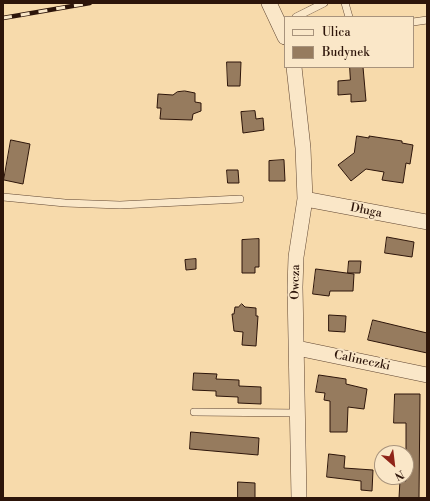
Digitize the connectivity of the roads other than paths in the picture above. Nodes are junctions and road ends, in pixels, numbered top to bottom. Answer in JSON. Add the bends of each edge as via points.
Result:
{"nodes":[{"id":1,"x":269,"y":3,"type":"edge"},
{"id":2,"x":324,"y":3,"type":"edge"},
{"id":3,"x":345,"y":3,"type":"edge"},
{"id":4,"x":298,"y":16,"type":"edge"},
{"id":5,"x":349,"y":16,"type":"edge"},
{"id":6,"x":427,"y":20,"type":"edge"},
{"id":7,"x":414,"y":22,"type":"edge"},
{"id":8,"x":283,"y":28,"type":"edge"},
{"id":9,"x":294,"y":68,"type":"edge"},
{"id":10,"x":3,"y":197,"type":"edge"},
{"id":11,"x":240,"y":199,"type":"dead end"},
{"id":12,"x":305,"y":199,"type":"junction"},
{"id":13,"x":427,"y":222,"type":"edge"},
{"id":14,"x":297,"y":348,"type":"junction"},
{"id":15,"x":427,"y":375,"type":"edge"},
{"id":16,"x":194,"y":412,"type":"dead end"},
{"id":17,"x":298,"y":413,"type":"junction"},
{"id":18,"x":299,"y":498,"type":"edge"}],
"edges":[{"from":1,"to":8,"type":"street"},
{"from":2,"to":4,"type":"lane"},
{"from":3,"to":5,"type":"lane"},
{"from":6,"to":7,"type":"lane"},
{"from":9,"to":12,"type":"street","name":"Owcza","via":[[303,148]]},
{"from":10,"to":11,"type":"lane","via":[[120,205]]},
{"from":12,"to":13,"type":"street","name":"Długa"},
{"from":12,"to":14,"type":"street","name":"Owcza","via":[[296,257]]},
{"from":14,"to":15,"type":"street","name":"Calineczki"},
{"from":14,"to":17,"type":"street","name":"Owcza"},
{"from":16,"to":17,"type":"lane"},
{"from":17,"to":18,"type":"street","name":"Owcza"}]}
